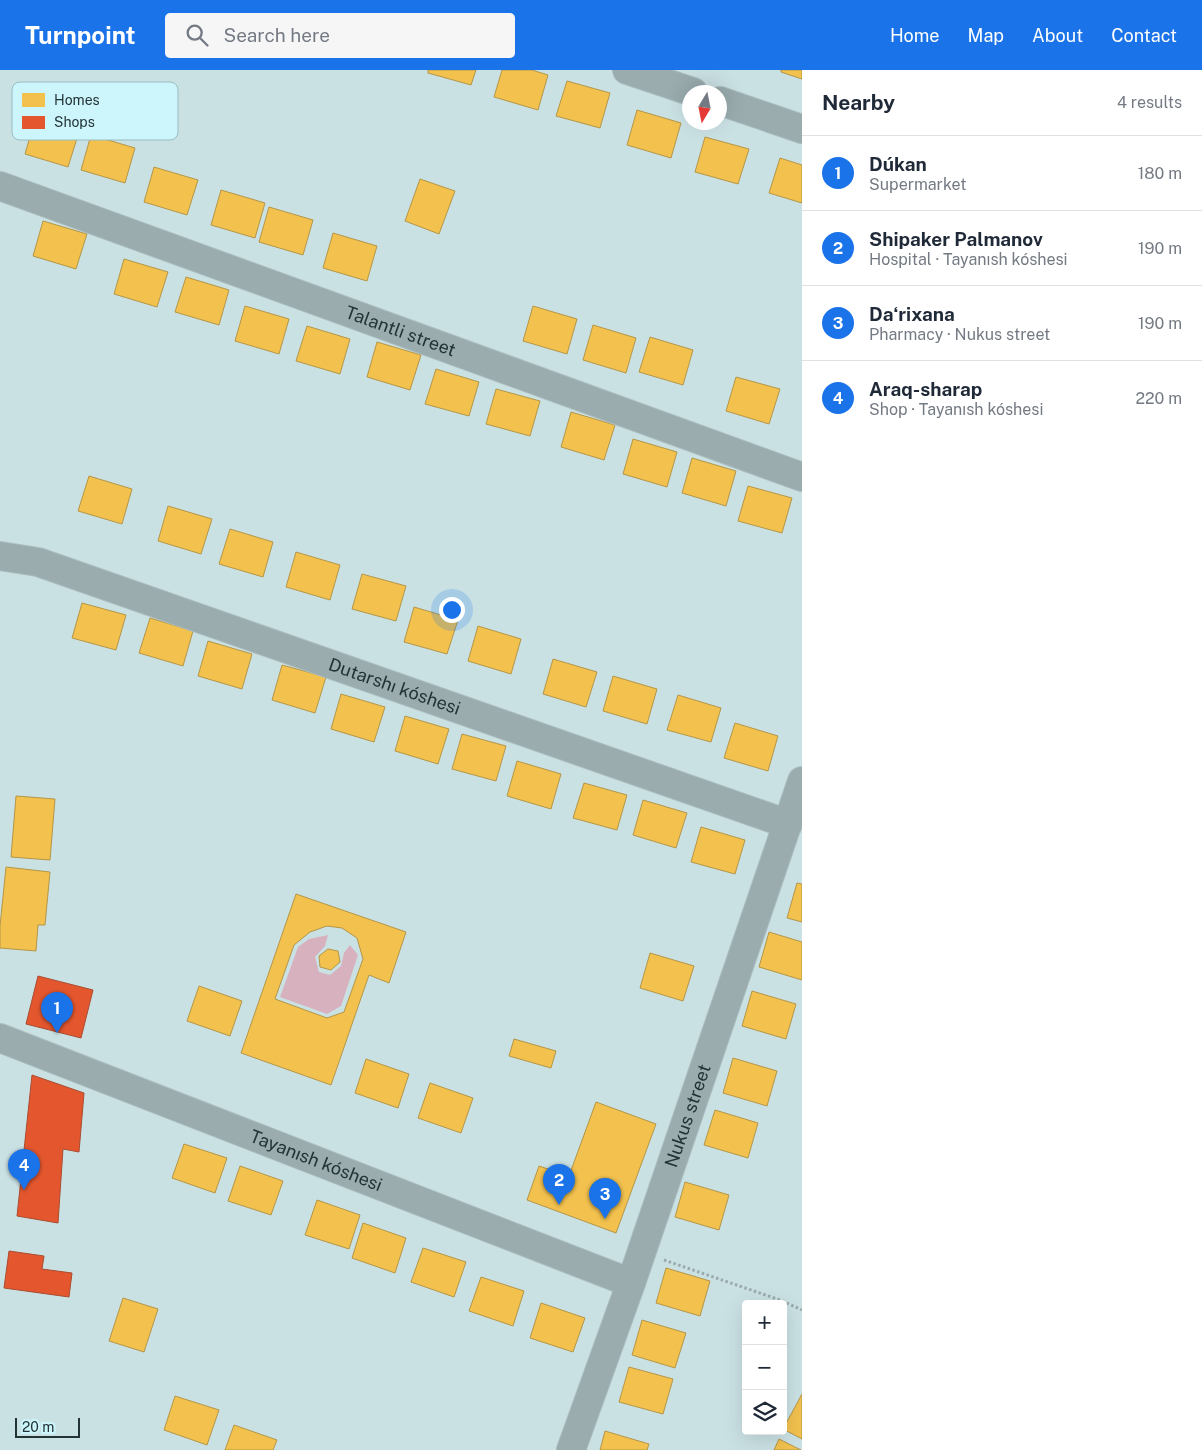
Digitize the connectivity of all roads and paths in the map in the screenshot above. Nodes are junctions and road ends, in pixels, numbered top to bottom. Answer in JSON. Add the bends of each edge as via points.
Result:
{"nodes":[{"id":1,"x":627,"y":70,"type":"edge"},
{"id":2,"x":682,"y":88,"type":"edge"},
{"id":3,"x":727,"y":104,"type":"edge"},
{"id":4,"x":802,"y":130,"type":"edge"},
{"id":5,"x":0,"y":186,"type":"edge"},
{"id":6,"x":802,"y":477,"type":"edge"},
{"id":7,"x":0,"y":556,"type":"edge"},
{"id":8,"x":802,"y":781,"type":"edge"},
{"id":9,"x":788,"y":824,"type":"junction"},
{"id":10,"x":0,"y":1038,"type":"edge"},
{"id":11,"x":642,"y":1253,"type":"junction"},
{"id":12,"x":631,"y":1283,"type":"junction"},
{"id":13,"x":802,"y":1310,"type":"edge"},
{"id":14,"x":572,"y":1450,"type":"edge"}],
"edges":[{"from":1,"to":2,"type":"street"},
{"from":3,"to":4,"type":"street"},
{"from":5,"to":6,"type":"street","name":"Talantli street"},
{"from":7,"to":9,"type":"street","name":"Dutarshı kóshesi","via":[[38,562]]},
{"from":8,"to":9,"type":"street","name":"Nukus street"},
{"from":9,"to":11,"type":"street","name":"Nukus street"},
{"from":10,"to":12,"type":"street","name":"Tayanısh kóshesi"},
{"from":11,"to":12,"type":"street","name":"Nukus street"},
{"from":11,"to":13,"type":"path"},
{"from":12,"to":14,"type":"street","name":"Nukus street"}]}
